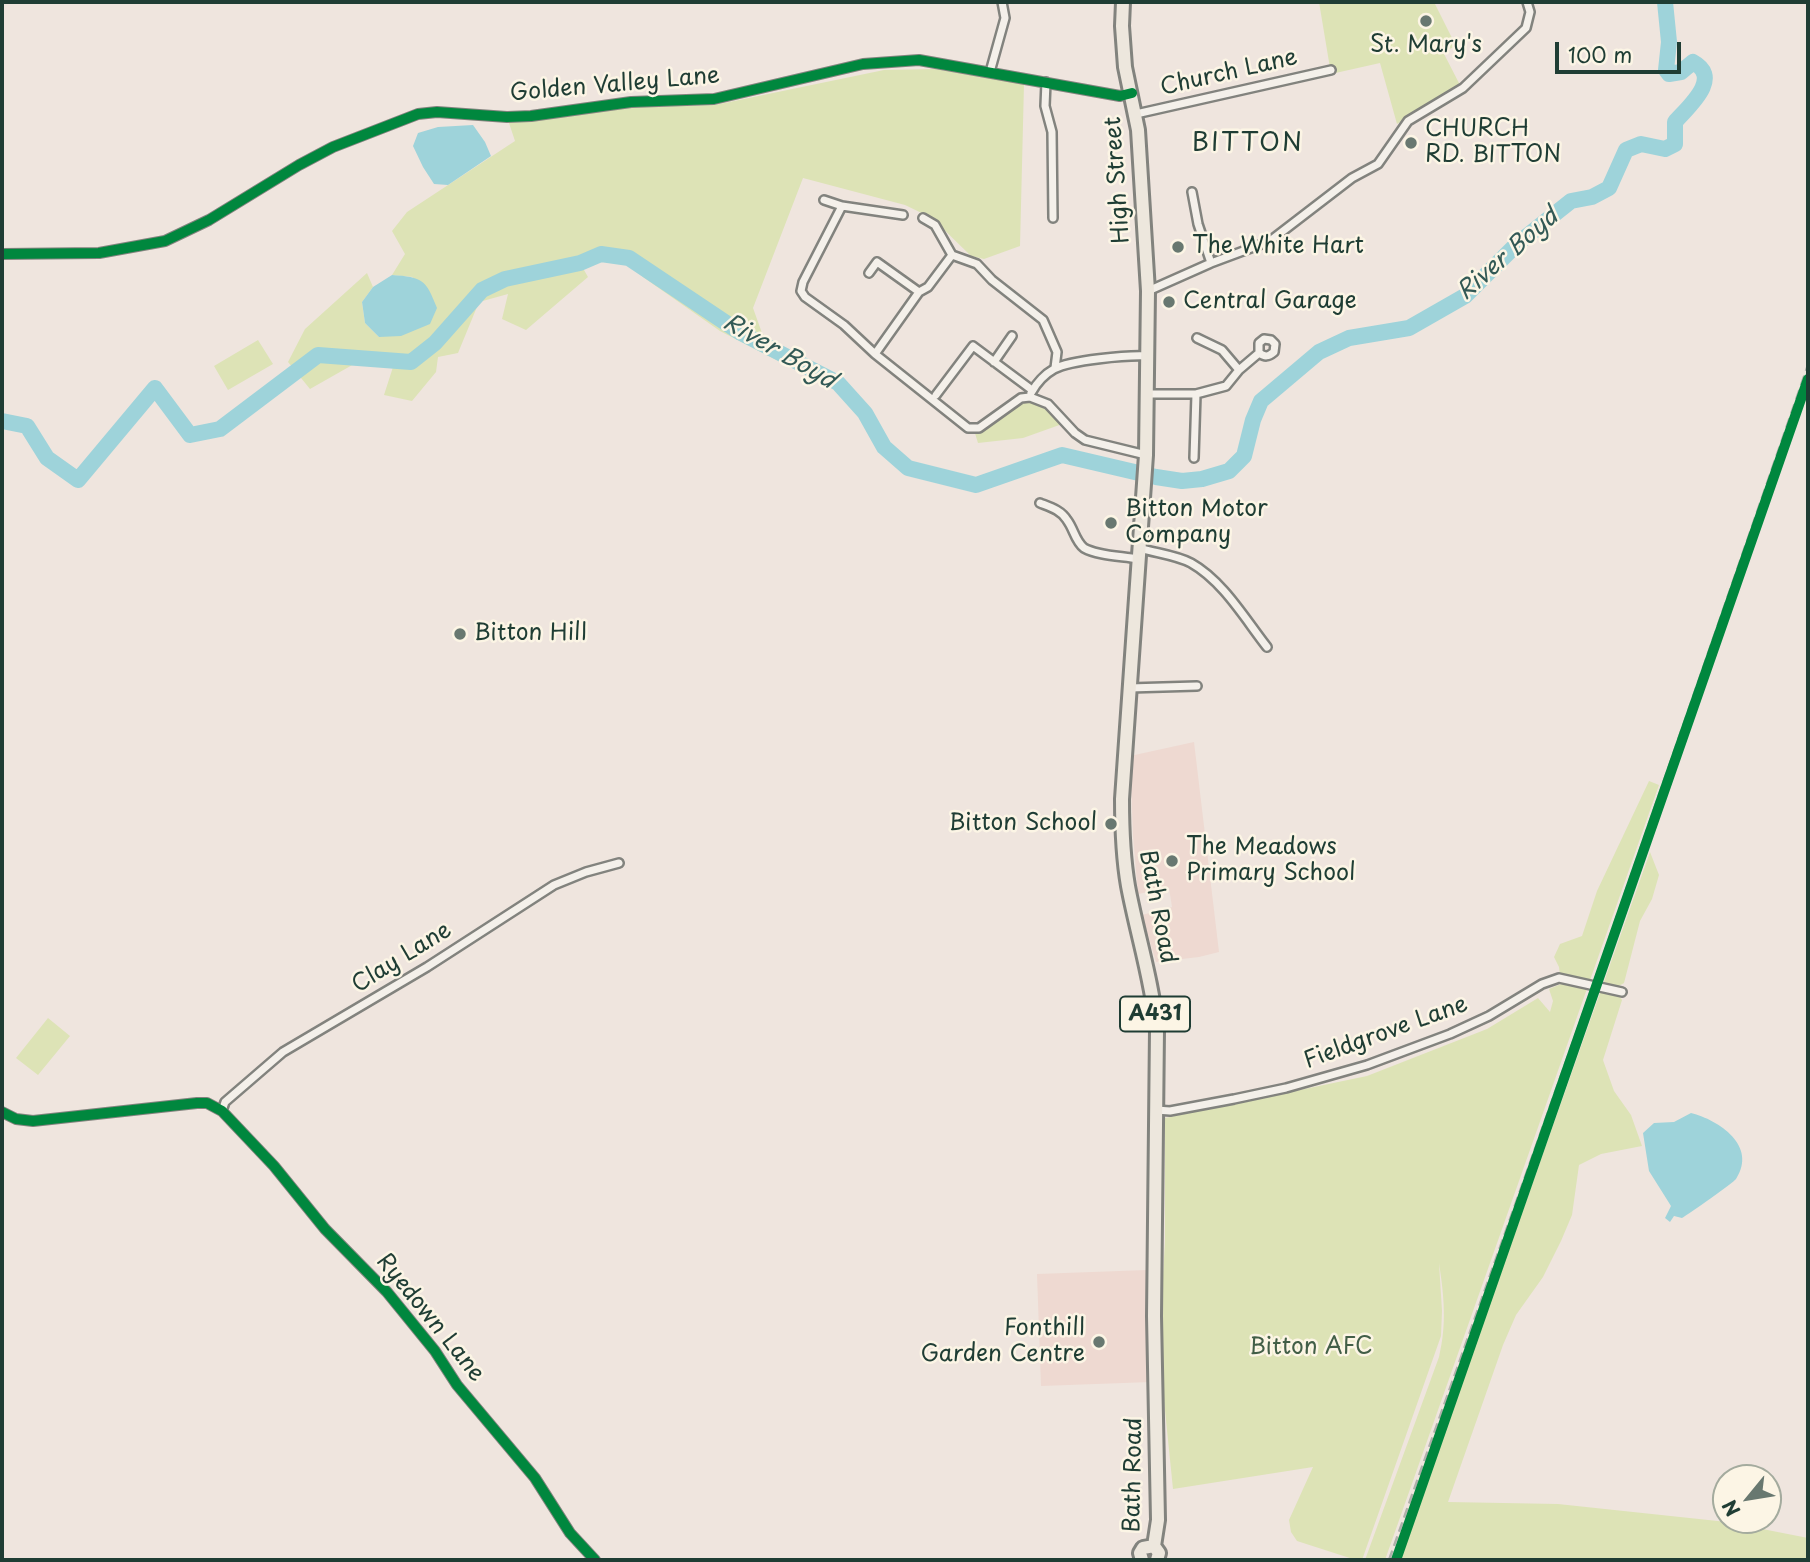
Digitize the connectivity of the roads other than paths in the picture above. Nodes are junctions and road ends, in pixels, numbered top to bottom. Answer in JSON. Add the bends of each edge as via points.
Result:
{"nodes":[{"id":1,"x":1002,"y":2,"type":"edge"},
{"id":2,"x":1123,"y":2,"type":"edge"},
{"id":3,"x":1527,"y":2,"type":"edge"},
{"id":4,"x":1331,"y":70,"type":"dead end"},
{"id":5,"x":990,"y":72,"type":"junction"},
{"id":6,"x":1046,"y":82,"type":"junction"},
{"id":7,"x":1132,"y":93,"type":"junction"},
{"id":8,"x":1136,"y":114,"type":"junction"},
{"id":9,"x":1192,"y":192,"type":"dead end"},
{"id":10,"x":824,"y":200,"type":"dead end"},
{"id":11,"x":842,"y":206,"type":"junction"},
{"id":12,"x":903,"y":215,"type":"dead end"},
{"id":13,"x":923,"y":218,"type":"dead end"},
{"id":14,"x":1053,"y":218,"type":"dead end"},
{"id":15,"x":2,"y":254,"type":"edge"},
{"id":16,"x":952,"y":255,"type":"junction"},
{"id":17,"x":1211,"y":263,"type":"junction"},
{"id":18,"x":869,"y":274,"type":"dead end"},
{"id":19,"x":1148,"y":291,"type":"junction"},
{"id":20,"x":919,"y":292,"type":"junction"},
{"id":21,"x":1012,"y":336,"type":"dead end"},
{"id":22,"x":1198,"y":338,"type":"dead end"},
{"id":23,"x":1259,"y":352,"type":"dead end"},
{"id":24,"x":875,"y":354,"type":"junction"},
{"id":25,"x":1147,"y":356,"type":"junction"},
{"id":26,"x":994,"y":362,"type":"junction"},
{"id":27,"x":1055,"y":368,"type":"junction"},
{"id":28,"x":1239,"y":370,"type":"junction"},
{"id":29,"x":1031,"y":393,"type":"junction"},
{"id":30,"x":1147,"y":394,"type":"junction"},
{"id":31,"x":1196,"y":394,"type":"junction"},
{"id":32,"x":936,"y":395,"type":"dead end"},
{"id":33,"x":1145,"y":458,"type":"junction"},
{"id":34,"x":1194,"y":458,"type":"dead end"},
{"id":35,"x":1040,"y":503,"type":"dead end"},
{"id":36,"x":1138,"y":553,"type":"junction"},
{"id":37,"x":1267,"y":647,"type":"dead end"},
{"id":38,"x":1197,"y":686,"type":"dead end"},
{"id":39,"x":1128,"y":688,"type":"junction"},
{"id":40,"x":619,"y":863,"type":"dead end"},
{"id":41,"x":1622,"y":992,"type":"dead end"},
{"id":42,"x":1155,"y":1110,"type":"junction"},
{"id":43,"x":222,"y":1111,"type":"junction"},
{"id":44,"x":2,"y":1112,"type":"edge"},
{"id":45,"x":1154,"y":1546,"type":"junction"},
{"id":46,"x":1140,"y":1559,"type":"edge"},
{"id":47,"x":595,"y":1560,"type":"edge"},
{"id":48,"x":1157,"y":1560,"type":"edge"}],
"edges":[{"from":1,"to":5,"type":"street","via":[[1005,18]]},
{"from":2,"to":7,"type":"main road","name":"High Street","number":"A431","via":[[1125,67]]},
{"from":3,"to":17,"type":"street","via":[[1526,28],[1463,88],[1408,121],[1378,164],[1352,178],[1270,241]]},
{"from":4,"to":8,"type":"street","name":"Church Lane"},
{"from":5,"to":6,"type":"street","name":"Golden Valley Lane"},
{"from":5,"to":15,"type":"street","name":"Golden Valley Lane","via":[[899,60],[863,64],[714,99],[631,102],[531,116],[418,114],[333,147],[165,241],[99,253]]},
{"from":6,"to":7,"type":"street","name":"Golden Valley Lane","via":[[1119,96]]},
{"from":6,"to":14,"type":"street"},
{"from":7,"to":8,"type":"main road","name":"High Street","number":"A431"},
{"from":8,"to":19,"type":"main road","name":"High Street","number":"A431"},
{"from":9,"to":17,"type":"street"},
{"from":10,"to":11,"type":"street"},
{"from":11,"to":12,"type":"street"},
{"from":11,"to":24,"type":"street","via":[[801,291]]},
{"from":13,"to":16,"type":"street","via":[[935,225]]},
{"from":16,"to":20,"type":"street"},
{"from":16,"to":27,"type":"street","via":[[977,264],[1043,320],[1057,352]]},
{"from":17,"to":19,"type":"street"},
{"from":18,"to":20,"type":"street","via":[[877,262]]},
{"from":19,"to":25,"type":"main road","name":"High Street","number":"A431"},
{"from":20,"to":24,"type":"street"},
{"from":21,"to":26,"type":"street"},
{"from":22,"to":28,"type":"street","via":[[1222,350]]},
{"from":23,"to":28,"type":"street"},
{"from":24,"to":29,"type":"street","via":[[968,428],[979,428]]},
{"from":25,"to":27,"type":"street","via":[[1123,355]]},
{"from":25,"to":30,"type":"main road","number":"A431"},
{"from":26,"to":29,"type":"street"},
{"from":26,"to":32,"type":"street","via":[[973,346]]},
{"from":27,"to":29,"type":"street"},
{"from":28,"to":31,"type":"street","via":[[1226,386]]},
{"from":29,"to":33,"type":"street","via":[[1085,440]]},
{"from":30,"to":31,"type":"street"},
{"from":30,"to":33,"type":"main road","number":"A431"},
{"from":31,"to":34,"type":"street"},
{"from":33,"to":36,"type":"main road","name":"Bath Road","number":"A431"},
{"from":35,"to":36,"type":"street","via":[[1066,519],[1084,548]]},
{"from":36,"to":37,"type":"street","via":[[1190,563],[1226,595]]},
{"from":36,"to":39,"type":"main road","name":"Bath Road","number":"A431"},
{"from":38,"to":39,"type":"street"},
{"from":39,"to":42,"type":"main road","name":"Bath Road","number":"A431","via":[[1123,843],[1128,887],[1153,994]]},
{"from":40,"to":43,"type":"street","name":"Clay Lane","via":[[554,885],[283,1052],[225,1102]]},
{"from":41,"to":42,"type":"street","name":"Fieldgrove Lane","via":[[1559,978],[1450,1034],[1367,1065],[1286,1088]]},
{"from":42,"to":45,"type":"main road","name":"Bath Road","number":"A431","via":[[1158,1520]]},
{"from":43,"to":44,"type":"street","via":[[197,1103],[33,1121]]},
{"from":43,"to":47,"type":"street","name":"Ryedown Lane","via":[[387,1292]]},
{"from":45,"to":46,"type":"main road","via":[[1143,1548]]},
{"from":45,"to":48,"type":"main road","number":"A431"}]}
